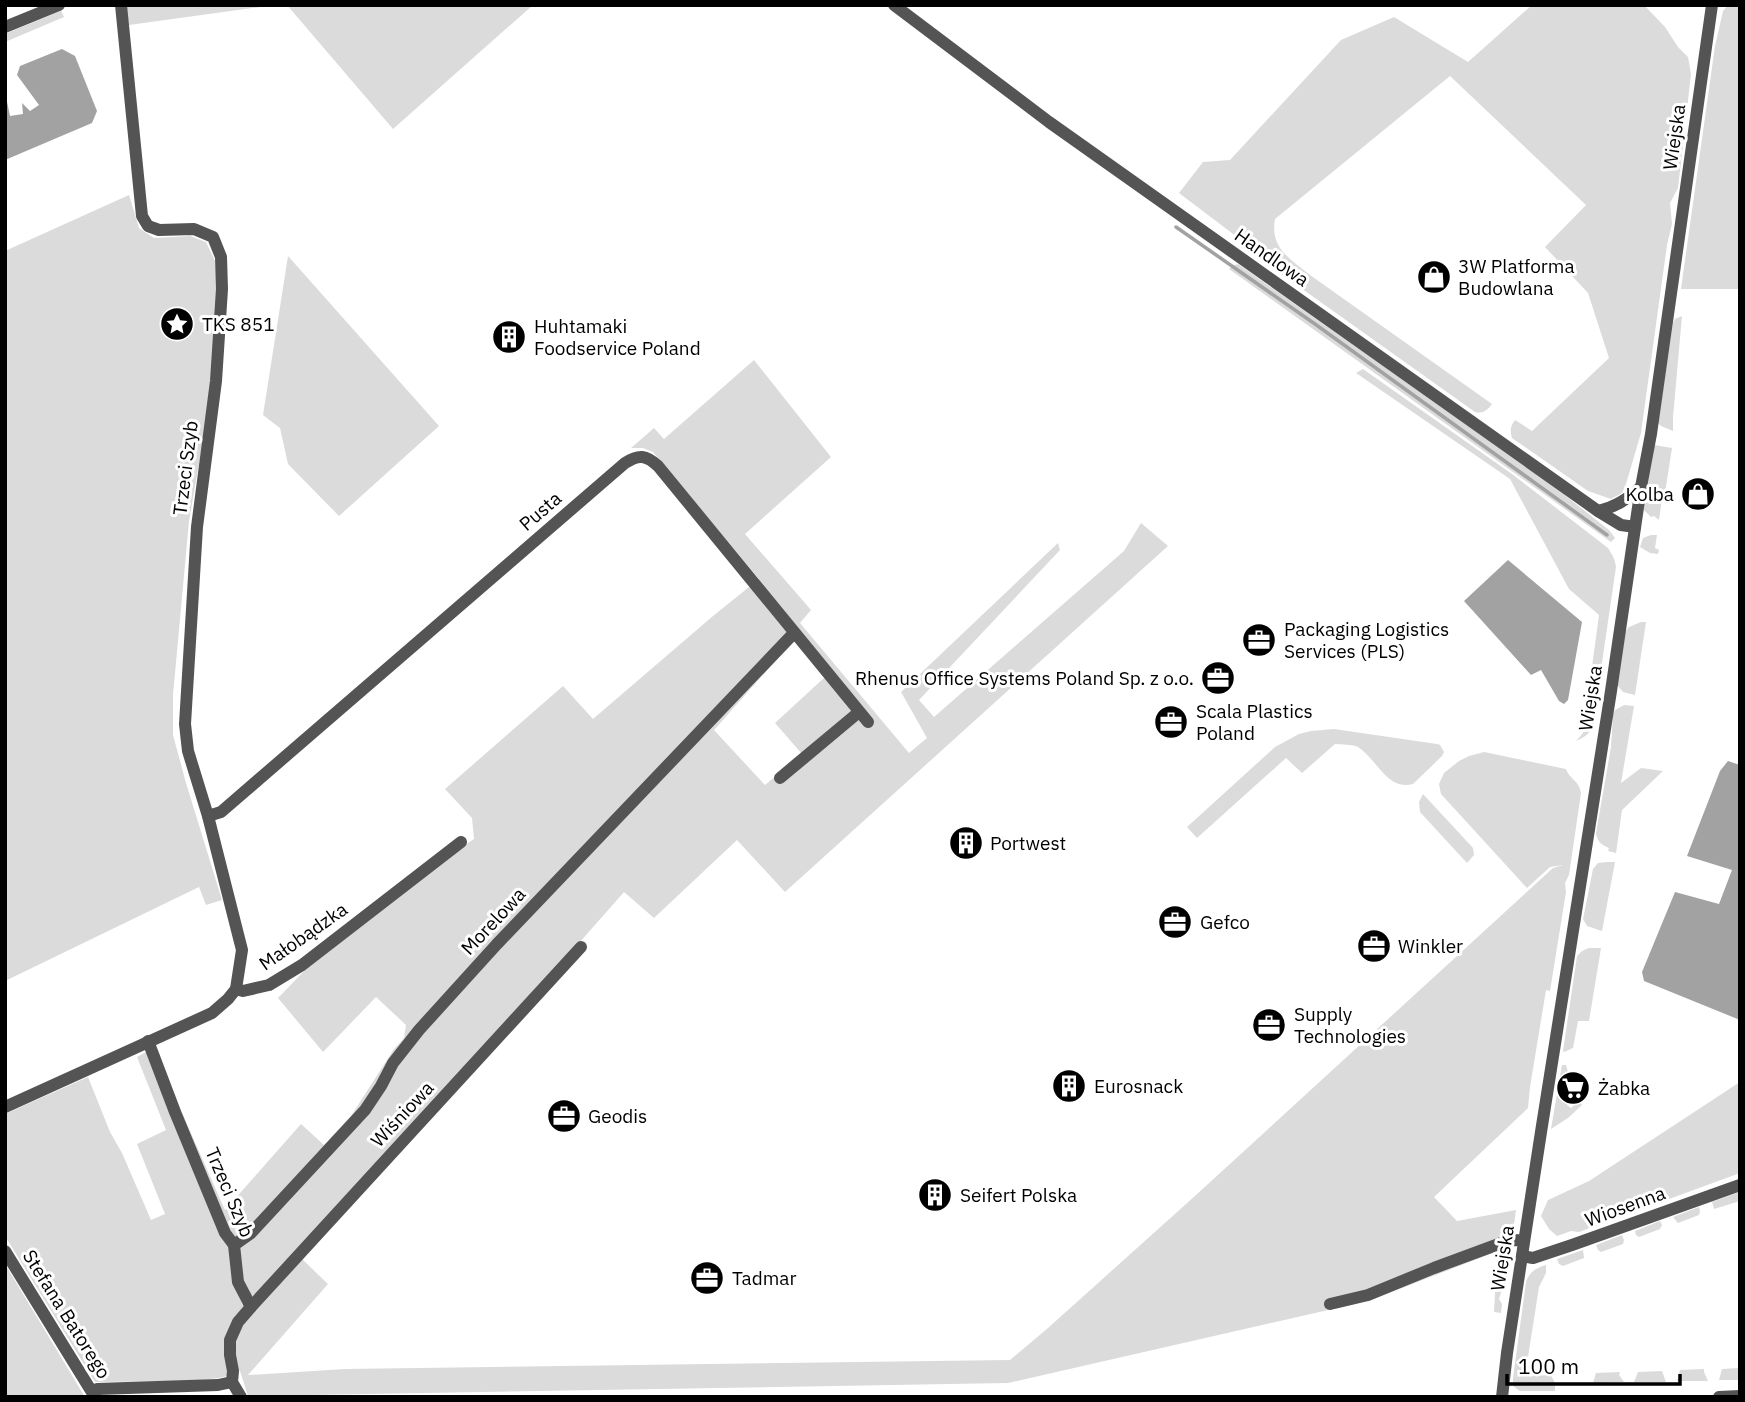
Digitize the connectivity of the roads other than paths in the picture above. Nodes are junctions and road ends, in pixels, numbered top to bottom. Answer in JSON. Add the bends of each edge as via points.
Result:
{"nodes":[{"id":1,"x":59,"y":5,"type":"edge"},
{"id":2,"x":121,"y":5,"type":"edge"},
{"id":3,"x":894,"y":5,"type":"edge"},
{"id":4,"x":1713,"y":7,"type":"edge"},
{"id":5,"x":5,"y":27,"type":"edge"},
{"id":6,"x":1641,"y":487,"type":"junction"},
{"id":7,"x":1598,"y":511,"type":"junction"},
{"id":8,"x":1635,"y":527,"type":"junction"},
{"id":9,"x":794,"y":633,"type":"junction"},
{"id":10,"x":780,"y":778,"type":"dead end"},
{"id":11,"x":208,"y":817,"type":"junction"},
{"id":12,"x":461,"y":842,"type":"dead end"},
{"id":13,"x":581,"y":947,"type":"dead end"},
{"id":14,"x":236,"y":989,"type":"junction"},
{"id":15,"x":148,"y":1041,"type":"junction"},
{"id":16,"x":5,"y":1107,"type":"edge"},
{"id":17,"x":1740,"y":1185,"type":"edge"},
{"id":18,"x":1524,"y":1241,"type":"junction"},
{"id":19,"x":234,"y":1245,"type":"junction"},
{"id":20,"x":5,"y":1251,"type":"edge"},
{"id":21,"x":1522,"y":1256,"type":"junction"},
{"id":22,"x":1330,"y":1304,"type":"dead end"},
{"id":23,"x":251,"y":1307,"type":"junction"},
{"id":24,"x":232,"y":1381,"type":"junction"},
{"id":25,"x":94,"y":1394,"type":"edge"},
{"id":26,"x":1740,"y":1396,"type":"edge"},
{"id":27,"x":241,"y":1397,"type":"edge"},
{"id":28,"x":1502,"y":1397,"type":"edge"},
{"id":29,"x":1719,"y":1397,"type":"edge"}],
"edges":[{"from":1,"to":5,"type":"street"},
{"from":2,"to":11,"type":"street","name":"Trzeci Szyb","via":[[142,216],[148,226],[159,230],[194,229],[213,237],[221,257],[216,381],[197,527],[185,724],[188,751]]},
{"from":3,"to":7,"type":"street","name":"Handlowa","via":[[1049,122]]},
{"from":4,"to":6,"type":"street","name":"Wiejska"},
{"from":6,"to":7,"type":"street","via":[[1624,502]]},
{"from":6,"to":8,"type":"street","name":"Wiejska"},
{"from":7,"to":8,"type":"street","name":"Handlowa","via":[[1621,525]]},
{"from":8,"to":18,"type":"street","name":"Wiejska"},
{"from":9,"to":10,"type":"street","name":"Pusta","via":[[864,717]]},
{"from":9,"to":11,"type":"street","name":"Pusta","via":[[658,466],[639,456],[625,463],[221,812]]},
{"from":9,"to":19,"type":"street","name":"Morelowa","via":[[497,944],[419,1030],[365,1110],[251,1233]]},
{"from":11,"to":14,"type":"street","name":"Trzeci Szyb","via":[[242,950]]},
{"from":12,"to":14,"type":"street","name":"Małobądzka","via":[[302,965],[269,985]]},
{"from":13,"to":23,"type":"street","name":"Wiśniowa"},
{"from":14,"to":15,"type":"street","via":[[212,1013]]},
{"from":15,"to":16,"type":"street"},
{"from":15,"to":19,"type":"street","name":"Trzeci Szyb","via":[[225,1233]]},
{"from":17,"to":21,"type":"street","name":"Wiosenna","via":[[1533,1258]]},
{"from":18,"to":21,"type":"street","name":"Wiejska"},
{"from":18,"to":22,"type":"street","via":[[1507,1241],[1368,1295]]},
{"from":19,"to":23,"type":"street","name":"Trzeci Szyb","via":[[238,1282]]},
{"from":20,"to":25,"type":"street","name":"Stefana Batorego"},
{"from":21,"to":28,"type":"street","name":"Wiejska"},
{"from":23,"to":24,"type":"street","via":[[230,1340]]},
{"from":24,"to":25,"type":"street","via":[[97,1389]]},
{"from":24,"to":27,"type":"street"},
{"from":26,"to":29,"type":"street"}]}
